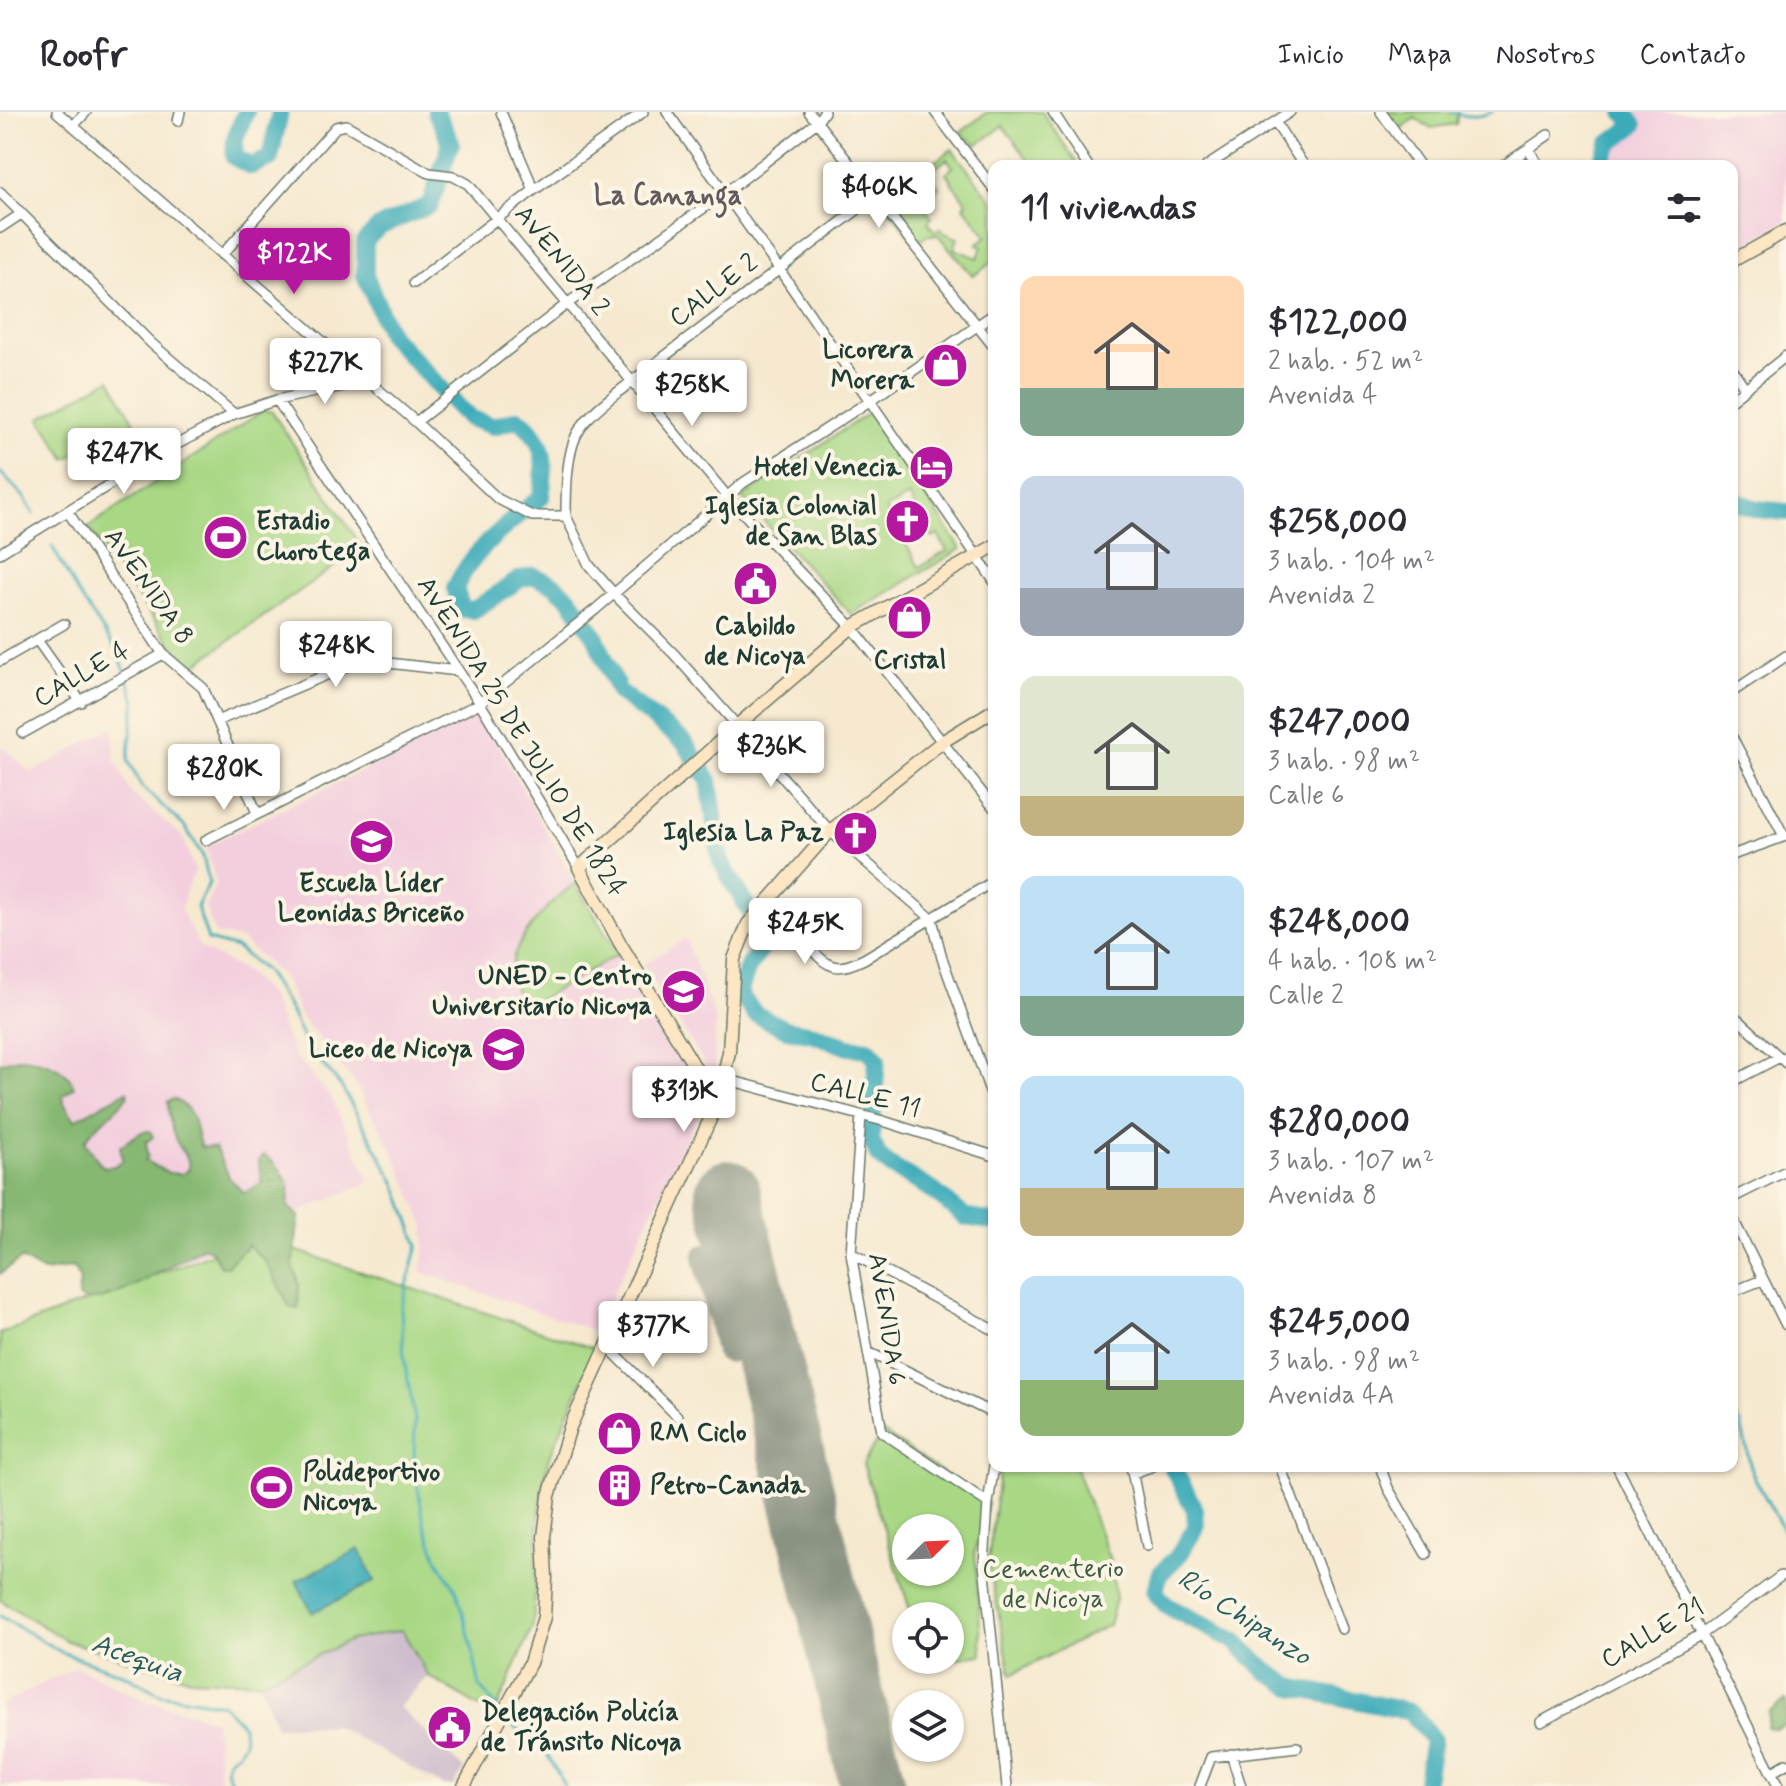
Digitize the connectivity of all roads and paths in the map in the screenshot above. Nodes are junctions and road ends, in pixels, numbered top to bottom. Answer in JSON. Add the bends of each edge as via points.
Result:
{"nodes":[{"id":1,"x":57,"y":112,"type":"edge"},
{"id":2,"x":86,"y":112,"type":"edge"},
{"id":3,"x":501,"y":112,"type":"edge"},
{"id":4,"x":643,"y":112,"type":"edge"},
{"id":5,"x":667,"y":112,"type":"edge"},
{"id":6,"x":809,"y":112,"type":"edge"},
{"id":7,"x":824,"y":112,"type":"edge"},
{"id":8,"x":935,"y":112,"type":"edge"},
{"id":9,"x":1053,"y":112,"type":"edge"},
{"id":10,"x":1290,"y":112,"type":"edge"},
{"id":11,"x":1381,"y":112,"type":"edge"},
{"id":12,"x":817,"y":122,"type":"junction"},
{"id":13,"x":1275,"y":122,"type":"junction"},
{"id":14,"x":73,"y":126,"type":"junction"},
{"id":15,"x":1548,"y":135,"type":"dead end"},
{"id":16,"x":1529,"y":149,"type":"junction"},
{"id":17,"x":1084,"y":160,"type":"edge"},
{"id":18,"x":1216,"y":160,"type":"edge"},
{"id":19,"x":1300,"y":160,"type":"edge"},
{"id":20,"x":1416,"y":160,"type":"edge"},
{"id":21,"x":1512,"y":160,"type":"edge"},
{"id":22,"x":1535,"y":160,"type":"edge"},
{"id":23,"x":988,"y":181,"type":"edge"},
{"id":24,"x":534,"y":190,"type":"junction"},
{"id":25,"x":0,"y":192,"type":"edge"},
{"id":26,"x":725,"y":193,"type":"junction"},
{"id":27,"x":874,"y":197,"type":"junction"},
{"id":28,"x":21,"y":214,"type":"junction"},
{"id":29,"x":498,"y":219,"type":"junction"},
{"id":30,"x":0,"y":228,"type":"edge"},
{"id":31,"x":1786,"y":231,"type":"edge"},
{"id":32,"x":222,"y":255,"type":"junction"},
{"id":33,"x":1738,"y":258,"type":"edge"},
{"id":34,"x":779,"y":269,"type":"junction"},
{"id":35,"x":414,"y":283,"type":"dead end"},
{"id":36,"x":568,"y":303,"type":"junction"},
{"id":37,"x":988,"y":318,"type":"edge"},
{"id":38,"x":978,"y":325,"type":"junction"},
{"id":39,"x":988,"y":339,"type":"edge"},
{"id":40,"x":1786,"y":356,"type":"edge"},
{"id":41,"x":1738,"y":378,"type":"edge"},
{"id":42,"x":367,"y":381,"type":"junction"},
{"id":43,"x":631,"y":382,"type":"junction"},
{"id":44,"x":1745,"y":388,"type":"junction"},
{"id":45,"x":1738,"y":394,"type":"edge"},
{"id":46,"x":277,"y":400,"type":"junction"},
{"id":47,"x":871,"y":400,"type":"junction"},
{"id":48,"x":234,"y":414,"type":"junction"},
{"id":49,"x":416,"y":422,"type":"junction"},
{"id":50,"x":727,"y":496,"type":"junction"},
{"id":51,"x":68,"y":512,"type":"junction"},
{"id":52,"x":566,"y":516,"type":"junction"},
{"id":53,"x":988,"y":549,"type":"edge"},
{"id":54,"x":0,"y":553,"type":"edge"},
{"id":55,"x":976,"y":556,"type":"junction"},
{"id":56,"x":988,"y":573,"type":"edge"},
{"id":57,"x":614,"y":594,"type":"junction"},
{"id":58,"x":64,"y":624,"type":"dead end"},
{"id":59,"x":852,"y":627,"type":"junction"},
{"id":60,"x":37,"y":640,"type":"junction"},
{"id":61,"x":163,"y":654,"type":"junction"},
{"id":62,"x":1786,"y":656,"type":"edge"},
{"id":63,"x":0,"y":661,"type":"edge"},
{"id":64,"x":458,"y":671,"type":"junction"},
{"id":65,"x":1738,"y":688,"type":"edge"},
{"id":66,"x":81,"y":702,"type":"junction"},
{"id":67,"x":480,"y":703,"type":"junction"},
{"id":68,"x":988,"y":714,"type":"edge"},
{"id":69,"x":217,"y":721,"type":"junction"},
{"id":70,"x":738,"y":725,"type":"junction"},
{"id":71,"x":23,"y":733,"type":"dead end"},
{"id":72,"x":942,"y":742,"type":"junction"},
{"id":73,"x":1738,"y":748,"type":"edge"},
{"id":74,"x":988,"y":800,"type":"edge"},
{"id":75,"x":257,"y":813,"type":"junction"},
{"id":76,"x":830,"y":831,"type":"junction"},
{"id":77,"x":1785,"y":836,"type":"edge"},
{"id":78,"x":206,"y":840,"type":"dead end"},
{"id":79,"x":1738,"y":853,"type":"edge"},
{"id":80,"x":579,"y":868,"type":"junction"},
{"id":81,"x":988,"y":885,"type":"edge"},
{"id":82,"x":763,"y":904,"type":"junction"},
{"id":83,"x":932,"y":919,"type":"junction"},
{"id":84,"x":1738,"y":1020,"type":"edge"},
{"id":85,"x":1782,"y":1061,"type":"edge"},
{"id":86,"x":725,"y":1079,"type":"junction"},
{"id":87,"x":1738,"y":1079,"type":"edge"},
{"id":88,"x":988,"y":1085,"type":"edge"},
{"id":89,"x":717,"y":1104,"type":"junction"},
{"id":90,"x":864,"y":1117,"type":"junction"},
{"id":91,"x":988,"y":1154,"type":"edge"},
{"id":92,"x":1786,"y":1171,"type":"edge"},
{"id":93,"x":1738,"y":1195,"type":"edge"},
{"id":94,"x":1738,"y":1230,"type":"edge"},
{"id":95,"x":851,"y":1253,"type":"junction"},
{"id":96,"x":1762,"y":1280,"type":"junction"},
{"id":97,"x":1738,"y":1290,"type":"edge"},
{"id":98,"x":1786,"y":1325,"type":"edge"},
{"id":99,"x":988,"y":1327,"type":"edge"},
{"id":100,"x":606,"y":1345,"type":"junction"},
{"id":101,"x":868,"y":1352,"type":"junction"},
{"id":102,"x":988,"y":1411,"type":"edge"},
{"id":103,"x":677,"y":1416,"type":"dead end"},
{"id":104,"x":993,"y":1472,"type":"edge"},
{"id":105,"x":1132,"y":1472,"type":"edge"},
{"id":106,"x":1282,"y":1472,"type":"edge"},
{"id":107,"x":1382,"y":1472,"type":"edge"},
{"id":108,"x":1620,"y":1472,"type":"edge"},
{"id":109,"x":988,"y":1503,"type":"junction"},
{"id":110,"x":1147,"y":1546,"type":"dead end"},
{"id":111,"x":1426,"y":1554,"type":"dead end"},
{"id":112,"x":1781,"y":1576,"type":"dead end"},
{"id":113,"x":1342,"y":1629,"type":"dead end"},
{"id":114,"x":1702,"y":1634,"type":"junction"},
{"id":115,"x":1541,"y":1722,"type":"dead end"},
{"id":116,"x":1297,"y":1747,"type":"dead end"},
{"id":117,"x":1231,"y":1754,"type":"junction"},
{"id":118,"x":1786,"y":1764,"type":"edge"},
{"id":119,"x":1771,"y":1773,"type":"junction"},
{"id":120,"x":464,"y":1786,"type":"edge"},
{"id":121,"x":1007,"y":1786,"type":"edge"},
{"id":122,"x":1200,"y":1786,"type":"edge"},
{"id":123,"x":1241,"y":1786,"type":"edge"},
{"id":124,"x":1778,"y":1786,"type":"edge"}],
"edges":[{"from":1,"to":14,"type":"street"},
{"from":2,"to":14,"type":"street"},
{"from":3,"to":24,"type":"street"},
{"from":4,"to":24,"type":"street"},
{"from":5,"to":26,"type":"street"},
{"from":6,"to":12,"type":"street"},
{"from":7,"to":12,"type":"street"},
{"from":8,"to":23,"type":"street"},
{"from":9,"to":17,"type":"street"},
{"from":10,"to":13,"type":"street"},
{"from":11,"to":20,"type":"street"},
{"from":12,"to":26,"type":"street"},
{"from":12,"to":27,"type":"street"},
{"from":13,"to":18,"type":"street"},
{"from":13,"to":19,"type":"street"},
{"from":14,"to":32,"type":"street"},
{"from":15,"to":16,"type":"street"},
{"from":16,"to":21,"type":"street"},
{"from":16,"to":22,"type":"street"},
{"from":24,"to":29,"type":"street"},
{"from":25,"to":28,"type":"street"},
{"from":26,"to":34,"type":"street"},
{"from":26,"to":36,"type":"street"},
{"from":27,"to":34,"type":"street","name":"CALLE 2"},
{"from":27,"to":38,"type":"street"},
{"from":28,"to":30,"type":"street"},
{"from":28,"to":48,"type":"street","via":[[151,343]]},
{"from":29,"to":32,"type":"street","name":"AVENIDA 2","via":[[468,184],[429,173],[346,125],[336,127]]},
{"from":29,"to":35,"type":"street"},
{"from":29,"to":36,"type":"street","name":"AVENIDA 2"},
{"from":31,"to":33,"type":"main road"},
{"from":32,"to":42,"type":"street"},
{"from":34,"to":43,"type":"street","name":"CALLE 2"},
{"from":34,"to":47,"type":"street"},
{"from":36,"to":43,"type":"street","name":"AVENIDA 2"},
{"from":36,"to":49,"type":"street"},
{"from":37,"to":38,"type":"street"},
{"from":38,"to":39,"type":"street"},
{"from":38,"to":47,"type":"street"},
{"from":40,"to":44,"type":"street"},
{"from":41,"to":44,"type":"street"},
{"from":42,"to":46,"type":"street"},
{"from":42,"to":49,"type":"street"},
{"from":43,"to":50,"type":"street","name":"AVENIDA 2"},
{"from":43,"to":52,"type":"street","name":"CALLE 2","via":[[578,430]]},
{"from":44,"to":45,"type":"street"},
{"from":46,"to":48,"type":"street"},
{"from":46,"to":64,"type":"street","name":"AVENIDA 25 DE JULIO DE 1824"},
{"from":47,"to":50,"type":"street"},
{"from":47,"to":55,"type":"street"},
{"from":48,"to":51,"type":"street"},
{"from":49,"to":52,"type":"street","via":[[511,507],[532,516]]},
{"from":50,"to":57,"type":"street"},
{"from":50,"to":59,"type":"street","name":"AVENIDA 2"},
{"from":51,"to":54,"type":"street"},
{"from":51,"to":61,"type":"street","name":"AVENIDA 8"},
{"from":52,"to":57,"type":"street","via":[[589,565]]},
{"from":53,"to":55,"type":"main road"},
{"from":55,"to":56,"type":"street"},
{"from":55,"to":59,"type":"main road"},
{"from":57,"to":67,"type":"street"},
{"from":57,"to":70,"type":"street"},
{"from":58,"to":60,"type":"street"},
{"from":59,"to":70,"type":"main road"},
{"from":59,"to":72,"type":"street","name":"AVENIDA 2"},
{"from":60,"to":63,"type":"street"},
{"from":60,"to":66,"type":"street"},
{"from":61,"to":66,"type":"street","name":"CALLE 4"},
{"from":61,"to":69,"type":"street","name":"AVENIDA 8","via":[[203,688]]},
{"from":62,"to":65,"type":"street"},
{"from":64,"to":67,"type":"street","name":"AVENIDA 25 DE JULIO DE 1824"},
{"from":64,"to":69,"type":"street","via":[[357,662]]},
{"from":66,"to":71,"type":"street","name":"CALLE 4"},
{"from":67,"to":75,"type":"street"},
{"from":67,"to":80,"type":"street","name":"AVENIDA 25 DE JULIO DE 1824"},
{"from":68,"to":72,"type":"main road"},
{"from":69,"to":75,"type":"street","name":"AVENIDA 8"},
{"from":70,"to":76,"type":"street"},
{"from":70,"to":80,"type":"main road"},
{"from":72,"to":74,"type":"street","name":"AVENIDA 2"},
{"from":72,"to":76,"type":"main road"},
{"from":73,"to":77,"type":"street"},
{"from":75,"to":78,"type":"street"},
{"from":76,"to":82,"type":"main road"},
{"from":76,"to":83,"type":"street"},
{"from":77,"to":79,"type":"street"},
{"from":80,"to":89,"type":"main road","name":"AVENIDA 25 DE JULIO DE 1824"},
{"from":81,"to":83,"type":"street"},
{"from":82,"to":83,"type":"street","via":[[836,968],[864,959]]},
{"from":82,"to":86,"type":"main road","via":[[734,959]]},
{"from":83,"to":88,"type":"street"},
{"from":84,"to":85,"type":"street"},
{"from":85,"to":87,"type":"street"},
{"from":86,"to":89,"type":"main road"},
{"from":86,"to":90,"type":"street","name":"CALLE 11"},
{"from":89,"to":100,"type":"main road"},
{"from":90,"to":91,"type":"street","name":"CALLE 11"},
{"from":90,"to":95,"type":"street","name":"AVENIDA 6"},
{"from":92,"to":93,"type":"street"},
{"from":94,"to":96,"type":"street"},
{"from":95,"to":99,"type":"street"},
{"from":95,"to":101,"type":"street","name":"AVENIDA 6"},
{"from":96,"to":97,"type":"street"},
{"from":96,"to":98,"type":"street"},
{"from":100,"to":103,"type":"street"},
{"from":100,"to":120,"type":"main road","via":[[570,1427],[549,1496],[544,1617],[530,1663]]},
{"from":101,"to":102,"type":"street"},
{"from":101,"to":109,"type":"street","name":"AVENIDA 6","via":[[882,1432]]},
{"from":104,"to":109,"type":"street"},
{"from":105,"to":110,"type":"street"},
{"from":106,"to":113,"type":"street"},
{"from":107,"to":111,"type":"street"},
{"from":108,"to":114,"type":"street"},
{"from":109,"to":121,"type":"street","via":[[984,1564]]},
{"from":112,"to":114,"type":"street","name":"CALLE 21"},
{"from":114,"to":115,"type":"street","name":"CALLE 21"},
{"from":114,"to":119,"type":"street"},
{"from":116,"to":117,"type":"street"},
{"from":117,"to":122,"type":"street","via":[[1211,1757]]},
{"from":117,"to":123,"type":"street"},
{"from":118,"to":119,"type":"street"},
{"from":119,"to":124,"type":"street"}]}
